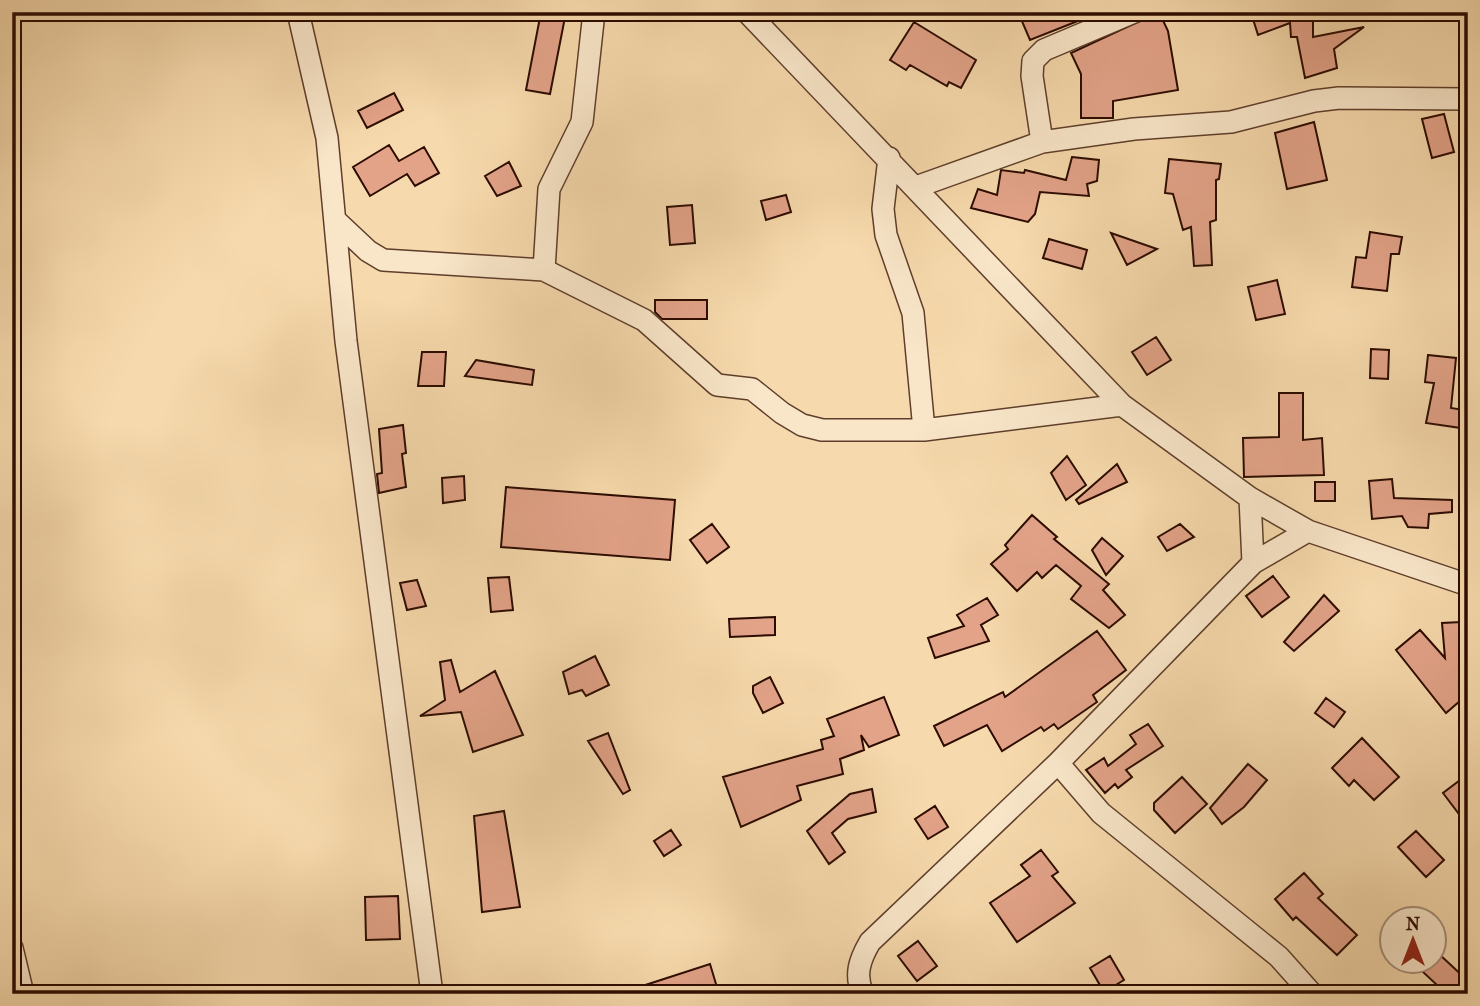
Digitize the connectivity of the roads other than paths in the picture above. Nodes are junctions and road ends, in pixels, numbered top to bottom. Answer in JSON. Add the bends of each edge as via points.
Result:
{"nodes":[{"id":1,"x":298,"y":12,"type":"edge"},
{"id":2,"x":594,"y":12,"type":"edge"},
{"id":3,"x":747,"y":12,"type":"edge"},
{"id":4,"x":1134,"y":12,"type":"edge"},
{"id":5,"x":1468,"y":99,"type":"edge"},
{"id":6,"x":1042,"y":142,"type":"junction"},
{"id":7,"x":889,"y":158,"type":"junction"},
{"id":8,"x":916,"y":187,"type":"junction"},
{"id":9,"x":335,"y":220,"type":"junction"},
{"id":10,"x":544,"y":270,"type":"junction"},
{"id":11,"x":1122,"y":405,"type":"junction"},
{"id":12,"x":924,"y":430,"type":"junction"},
{"id":13,"x":1250,"y":498,"type":"junction"},
{"id":14,"x":1308,"y":531,"type":"junction"},
{"id":15,"x":1253,"y":563,"type":"junction"},
{"id":16,"x":1468,"y":585,"type":"edge"},
{"id":17,"x":1058,"y":763,"type":"junction"},
{"id":18,"x":12,"y":948,"type":"edge"},
{"id":19,"x":23,"y":994,"type":"edge"},
{"id":20,"x":432,"y":994,"type":"edge"},
{"id":21,"x":863,"y":994,"type":"edge"},
{"id":22,"x":1312,"y":994,"type":"edge"}],
"edges":[{"from":1,"to":9,"type":"street","via":[[327,138]]},
{"from":2,"to":10,"type":"street","via":[[582,122],[550,189]]},
{"from":3,"to":7,"type":"street"},
{"from":4,"to":6,"type":"street","via":[[1044,50],[1034,61]]},
{"from":5,"to":6,"type":"street","via":[[1339,98],[1231,122]]},
{"from":6,"to":8,"type":"street"},
{"from":7,"to":8,"type":"street"},
{"from":7,"to":12,"type":"street","via":[[883,209],[886,235],[913,313]]},
{"from":8,"to":11,"type":"street"},
{"from":9,"to":10,"type":"street","via":[[383,260]]},
{"from":9,"to":20,"type":"street","via":[[346,341]]},
{"from":10,"to":12,"type":"street","via":[[644,320],[717,385],[752,389],[802,425],[822,430]]},
{"from":11,"to":12,"type":"street"},
{"from":11,"to":13,"type":"street"},
{"from":13,"to":14,"type":"street"},
{"from":13,"to":15,"type":"street"},
{"from":14,"to":15,"type":"street"},
{"from":14,"to":16,"type":"street"},
{"from":15,"to":17,"type":"street"},
{"from":17,"to":21,"type":"street","via":[[870,942],[859,962]]},
{"from":17,"to":22,"type":"street","via":[[1101,813],[1279,957]]},
{"from":18,"to":19,"type":"street"}]}
